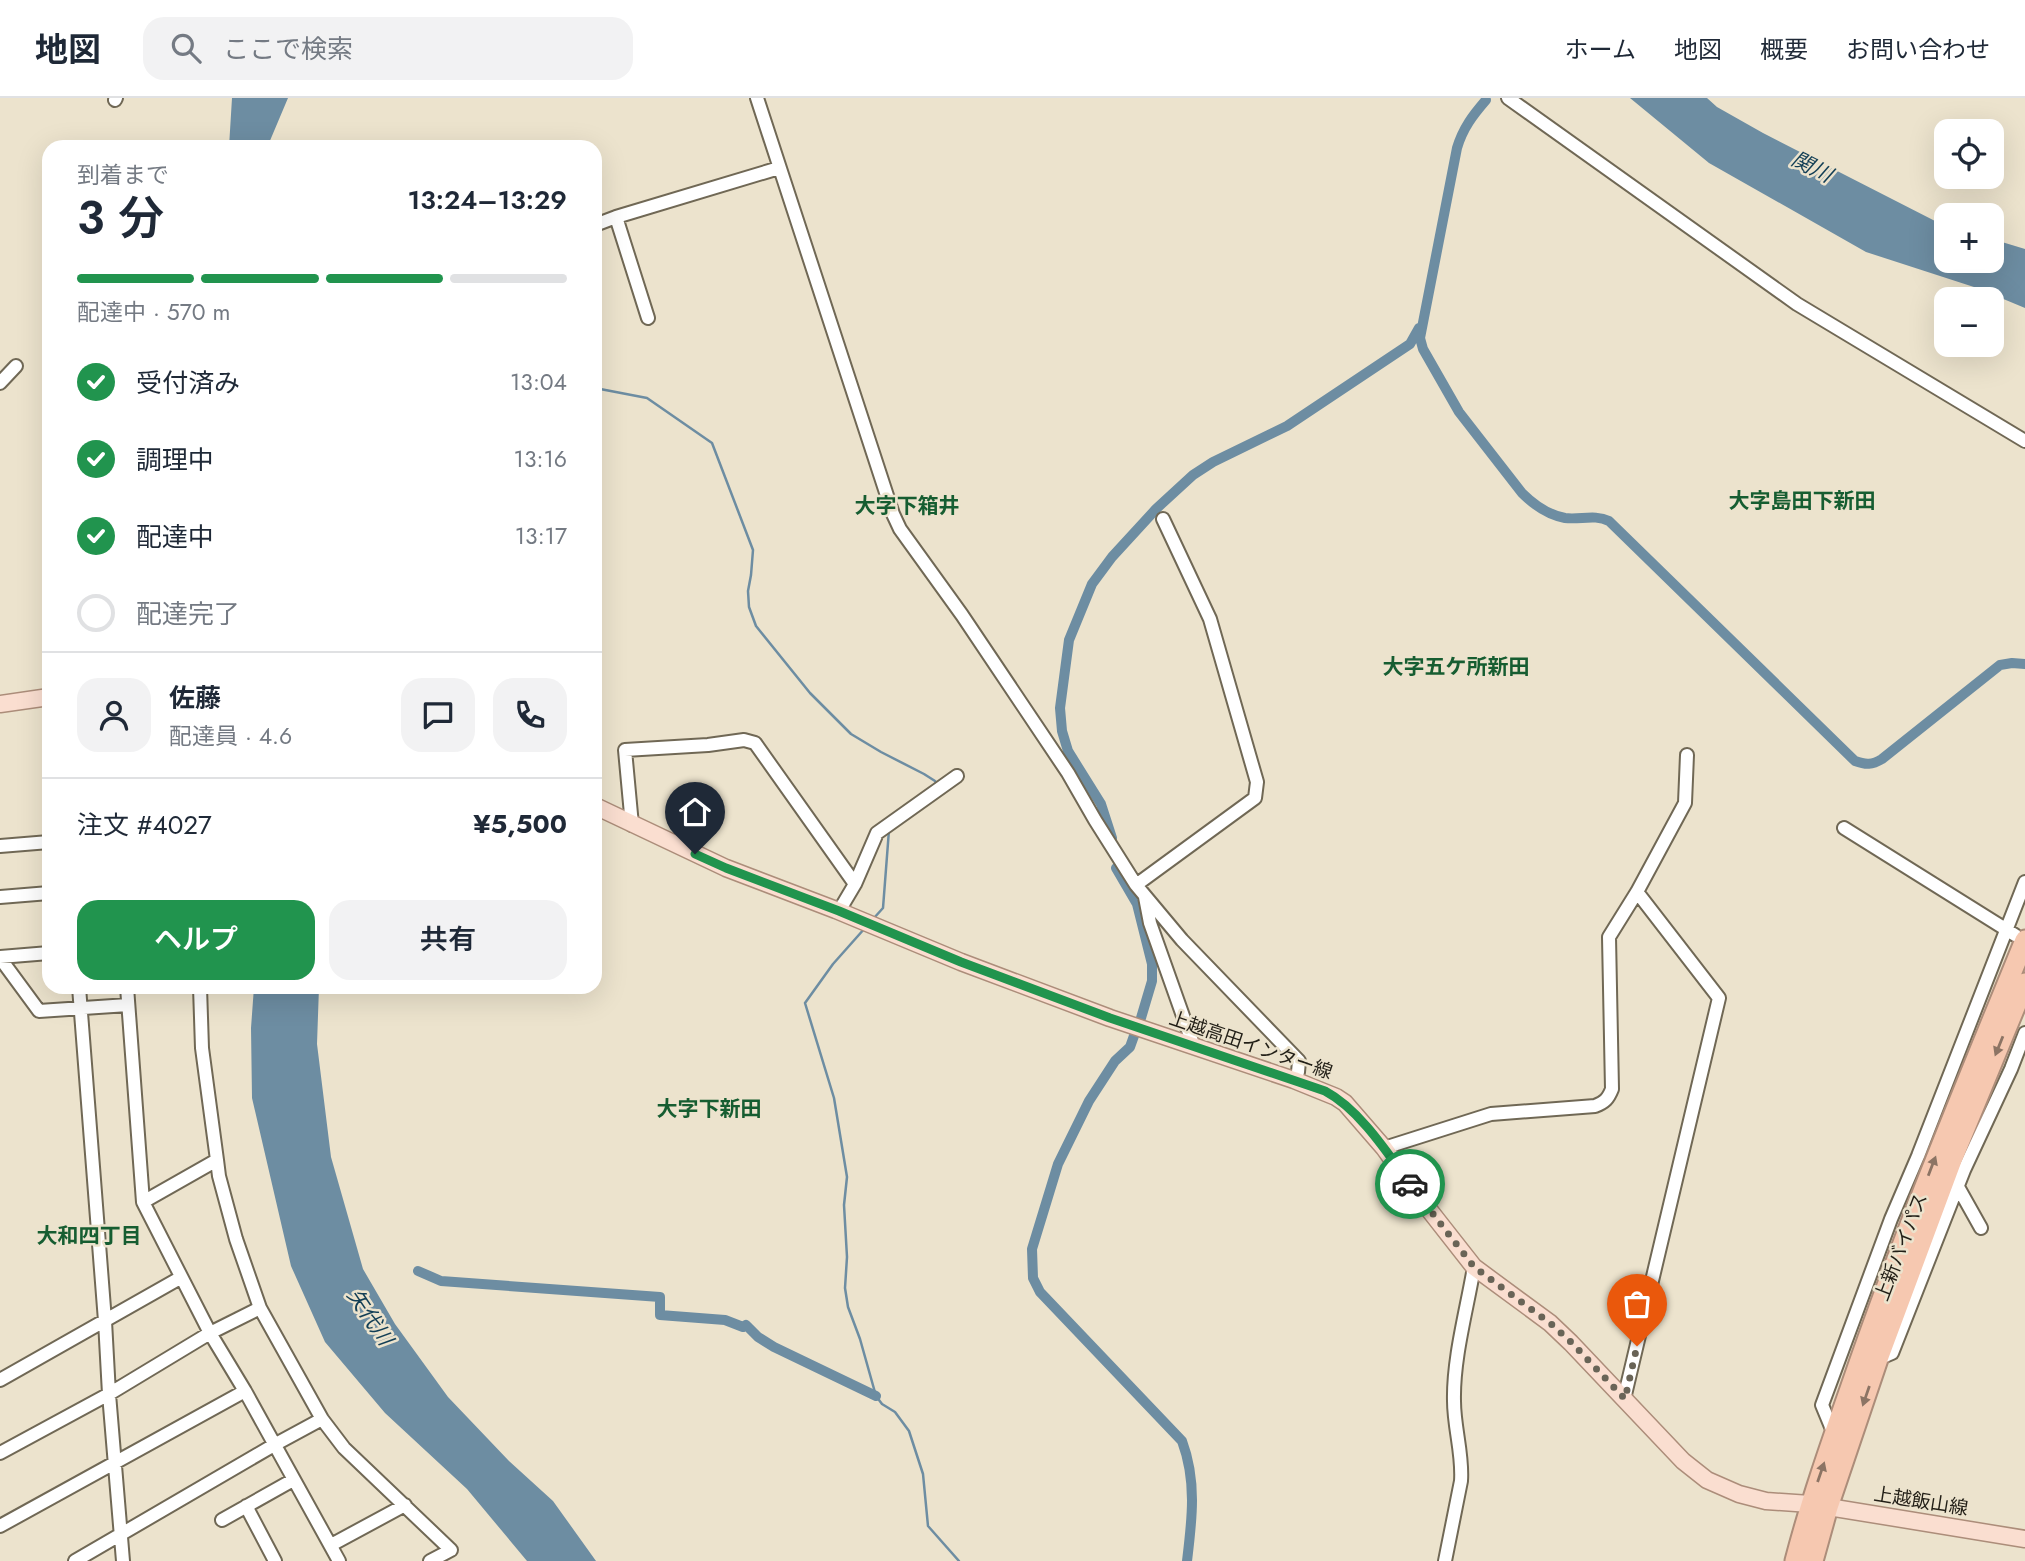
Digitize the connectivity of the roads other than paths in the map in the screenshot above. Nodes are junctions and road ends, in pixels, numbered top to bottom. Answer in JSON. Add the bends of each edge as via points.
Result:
{"nodes":[{"id":1,"x":757,"y":98,"type":"edge"},
{"id":2,"x":1508,"y":98,"type":"edge"},
{"id":3,"x":779,"y":168,"type":"junction"},
{"id":4,"x":616,"y":218,"type":"junction"},
{"id":5,"x":602,"y":223,"type":"edge"},
{"id":6,"x":648,"y":318,"type":"dead end"},
{"id":7,"x":16,"y":366,"type":"dead end"},
{"id":8,"x":0,"y":383,"type":"edge"},
{"id":9,"x":2025,"y":441,"type":"edge"},
{"id":10,"x":1163,"y":519,"type":"dead end"},
{"id":11,"x":42,"y":698,"type":"edge"},
{"id":12,"x":0,"y":704,"type":"edge"},
{"id":13,"x":1687,"y":755,"type":"dead end"},
{"id":14,"x":957,"y":776,"type":"dead end"},
{"id":15,"x":602,"y":810,"type":"edge"},
{"id":16,"x":632,"y":825,"type":"junction"},
{"id":17,"x":1844,"y":828,"type":"dead end"},
{"id":18,"x":42,"y":843,"type":"edge"},
{"id":19,"x":0,"y":846,"type":"edge"},
{"id":20,"x":2025,"y":882,"type":"edge"},
{"id":21,"x":855,"y":884,"type":"junction"},
{"id":22,"x":1136,"y":885,"type":"junction"},
{"id":23,"x":1637,"y":892,"type":"junction"},
{"id":24,"x":42,"y":894,"type":"edge"},
{"id":25,"x":0,"y":897,"type":"edge"},
{"id":26,"x":1145,"y":897,"type":"junction"},
{"id":27,"x":839,"y":911,"type":"junction"},
{"id":28,"x":2015,"y":935,"type":"edge"},
{"id":29,"x":42,"y":954,"type":"edge"},
{"id":30,"x":0,"y":958,"type":"edge"},
{"id":31,"x":2025,"y":983,"type":"edge"},
{"id":32,"x":80,"y":994,"type":"edge"},
{"id":33,"x":127,"y":994,"type":"edge"},
{"id":34,"x":200,"y":994,"type":"edge"},
{"id":35,"x":128,"y":1005,"type":"junction"},
{"id":36,"x":81,"y":1009,"type":"junction"},
{"id":37,"x":2025,"y":1033,"type":"edge"},
{"id":38,"x":1194,"y":1047,"type":"junction"},
{"id":39,"x":1294,"y":1080,"type":"junction"},
{"id":40,"x":1384,"y":1148,"type":"junction"},
{"id":41,"x":217,"y":1160,"type":"junction"},
{"id":42,"x":1958,"y":1187,"type":"junction"},
{"id":43,"x":143,"y":1202,"type":"junction"},
{"id":44,"x":1980,"y":1228,"type":"dead end"},
{"id":45,"x":1474,"y":1267,"type":"junction"},
{"id":46,"x":180,"y":1278,"type":"junction"},
{"id":47,"x":260,"y":1308,"type":"junction"},
{"id":48,"x":105,"y":1321,"type":"junction"},
{"id":49,"x":210,"y":1333,"type":"junction"},
{"id":50,"x":1878,"y":1359,"type":"junction"},
{"id":51,"x":0,"y":1380,"type":"edge"},
{"id":52,"x":245,"y":1391,"type":"junction"},
{"id":53,"x":108,"y":1394,"type":"junction"},
{"id":54,"x":1625,"y":1399,"type":"junction"},
{"id":55,"x":323,"y":1419,"type":"junction"},
{"id":56,"x":274,"y":1445,"type":"junction"},
{"id":57,"x":0,"y":1453,"type":"edge"},
{"id":58,"x":114,"y":1462,"type":"junction"},
{"id":59,"x":293,"y":1480,"type":"junction"},
{"id":60,"x":405,"y":1505,"type":"junction"},
{"id":61,"x":246,"y":1506,"type":"junction"},
{"id":62,"x":1819,"y":1506,"type":"junction"},
{"id":63,"x":222,"y":1520,"type":"dead end"},
{"id":64,"x":0,"y":1526,"type":"edge"},
{"id":65,"x":122,"y":1535,"type":"junction"},
{"id":66,"x":2025,"y":1539,"type":"edge"},
{"id":67,"x":331,"y":1545,"type":"junction"},
{"id":68,"x":75,"y":1561,"type":"edge"},
{"id":69,"x":123,"y":1561,"type":"edge"},
{"id":70,"x":275,"y":1561,"type":"edge"},
{"id":71,"x":340,"y":1561,"type":"edge"},
{"id":72,"x":430,"y":1561,"type":"edge"},
{"id":73,"x":1444,"y":1561,"type":"edge"},
{"id":74,"x":1795,"y":1561,"type":"edge"},
{"id":75,"x":1813,"y":1561,"type":"edge"}],
"edges":[{"from":1,"to":3,"type":"street"},
{"from":2,"to":9,"type":"street","via":[[1797,304]]},
{"from":3,"to":4,"type":"street"},
{"from":3,"to":22,"type":"street","via":[[900,529],[1068,773]]},
{"from":4,"to":5,"type":"street"},
{"from":4,"to":6,"type":"street"},
{"from":7,"to":8,"type":"street"},
{"from":10,"to":22,"type":"street","via":[[1210,619],[1258,782],[1255,798]]},
{"from":11,"to":12,"type":"main road"},
{"from":13,"to":23,"type":"street","via":[[1685,803]]},
{"from":14,"to":21,"type":"street","via":[[877,833]]},
{"from":15,"to":16,"type":"main road","name":"上越高田インター線"},
{"from":16,"to":21,"type":"street","via":[[625,750],[744,740],[755,743]]},
{"from":16,"to":27,"type":"main road","name":"上越高田インター線","via":[[726,868]]},
{"from":17,"to":28,"type":"street"},
{"from":18,"to":19,"type":"street"},
{"from":20,"to":28,"type":"street"},
{"from":21,"to":27,"type":"street"},
{"from":22,"to":26,"type":"street"},
{"from":23,"to":40,"type":"street","via":[[1609,937],[1609,1098],[1595,1106],[1491,1114]]},
{"from":23,"to":54,"type":"street","via":[[1719,998]]},
{"from":24,"to":25,"type":"street"},
{"from":26,"to":38,"type":"street"},
{"from":26,"to":39,"type":"street","via":[[1299,1061]]},
{"from":27,"to":38,"type":"main road","name":"上越高田インター線","via":[[961,962]]},
{"from":62,"to":28,"type":"highway","name":"上新バイパス","one_way":true,"via":[[1834,1434],[1870,1329]]},
{"from":29,"to":30,"type":"street"},
{"from":30,"to":36,"type":"street","via":[[39,1011]]},
{"from":31,"to":50,"type":"highway","name":"上新バイパス","one_way":true,"via":[[1952,1160]]},
{"from":32,"to":36,"type":"street"},
{"from":33,"to":35,"type":"street"},
{"from":34,"to":41,"type":"street","via":[[202,1048]]},
{"from":35,"to":36,"type":"street"},
{"from":35,"to":43,"type":"street"},
{"from":36,"to":48,"type":"street"},
{"from":37,"to":42,"type":"street","via":[[1961,1169]]},
{"from":38,"to":39,"type":"main road","name":"上越高田インター線"},
{"from":39,"to":40,"type":"main road","name":"上越高田インター線","via":[[1345,1103]]},
{"from":40,"to":45,"type":"main road","name":"上越高田インター線"},
{"from":41,"to":43,"type":"street"},
{"from":41,"to":47,"type":"street","via":[[236,1239]]},
{"from":42,"to":44,"type":"street"},
{"from":42,"to":50,"type":"street","via":[[1892,1353]]},
{"from":43,"to":46,"type":"street"},
{"from":45,"to":54,"type":"main road","name":"上越高田インター線","via":[[1550,1323]]},
{"from":45,"to":73,"type":"street","via":[[1454,1379],[1461,1481]]},
{"from":46,"to":48,"type":"street"},
{"from":46,"to":49,"type":"street"},
{"from":47,"to":49,"type":"street"},
{"from":47,"to":55,"type":"street"},
{"from":48,"to":51,"type":"street"},
{"from":48,"to":53,"type":"street"},
{"from":49,"to":52,"type":"street"},
{"from":49,"to":53,"type":"street"},
{"from":50,"to":62,"type":"highway","name":"上新バイパス","one_way":true},
{"from":52,"to":56,"type":"street"},
{"from":52,"to":58,"type":"street"},
{"from":53,"to":57,"type":"street"},
{"from":53,"to":58,"type":"street"},
{"from":54,"to":62,"type":"main road","name":"上越高田インター線","via":[[1690,1469],[1707,1480],[1766,1501]]},
{"from":55,"to":56,"type":"street"},
{"from":55,"to":60,"type":"street","via":[[344,1448]]},
{"from":56,"to":59,"type":"street"},
{"from":56,"to":65,"type":"street"},
{"from":58,"to":64,"type":"street"},
{"from":58,"to":65,"type":"street"},
{"from":59,"to":61,"type":"street"},
{"from":59,"to":67,"type":"street"},
{"from":60,"to":67,"type":"street"},
{"from":60,"to":72,"type":"street","via":[[451,1550]]},
{"from":61,"to":63,"type":"street"},
{"from":61,"to":70,"type":"street"},
{"from":62,"to":66,"type":"main road","name":"上越飯山線"},
{"from":62,"to":74,"type":"highway","name":"上新バイパス"},
{"from":62,"to":75,"type":"highway","name":"上新バイパス"},
{"from":65,"to":68,"type":"street"},
{"from":65,"to":69,"type":"street"},
{"from":67,"to":71,"type":"street"}]}
